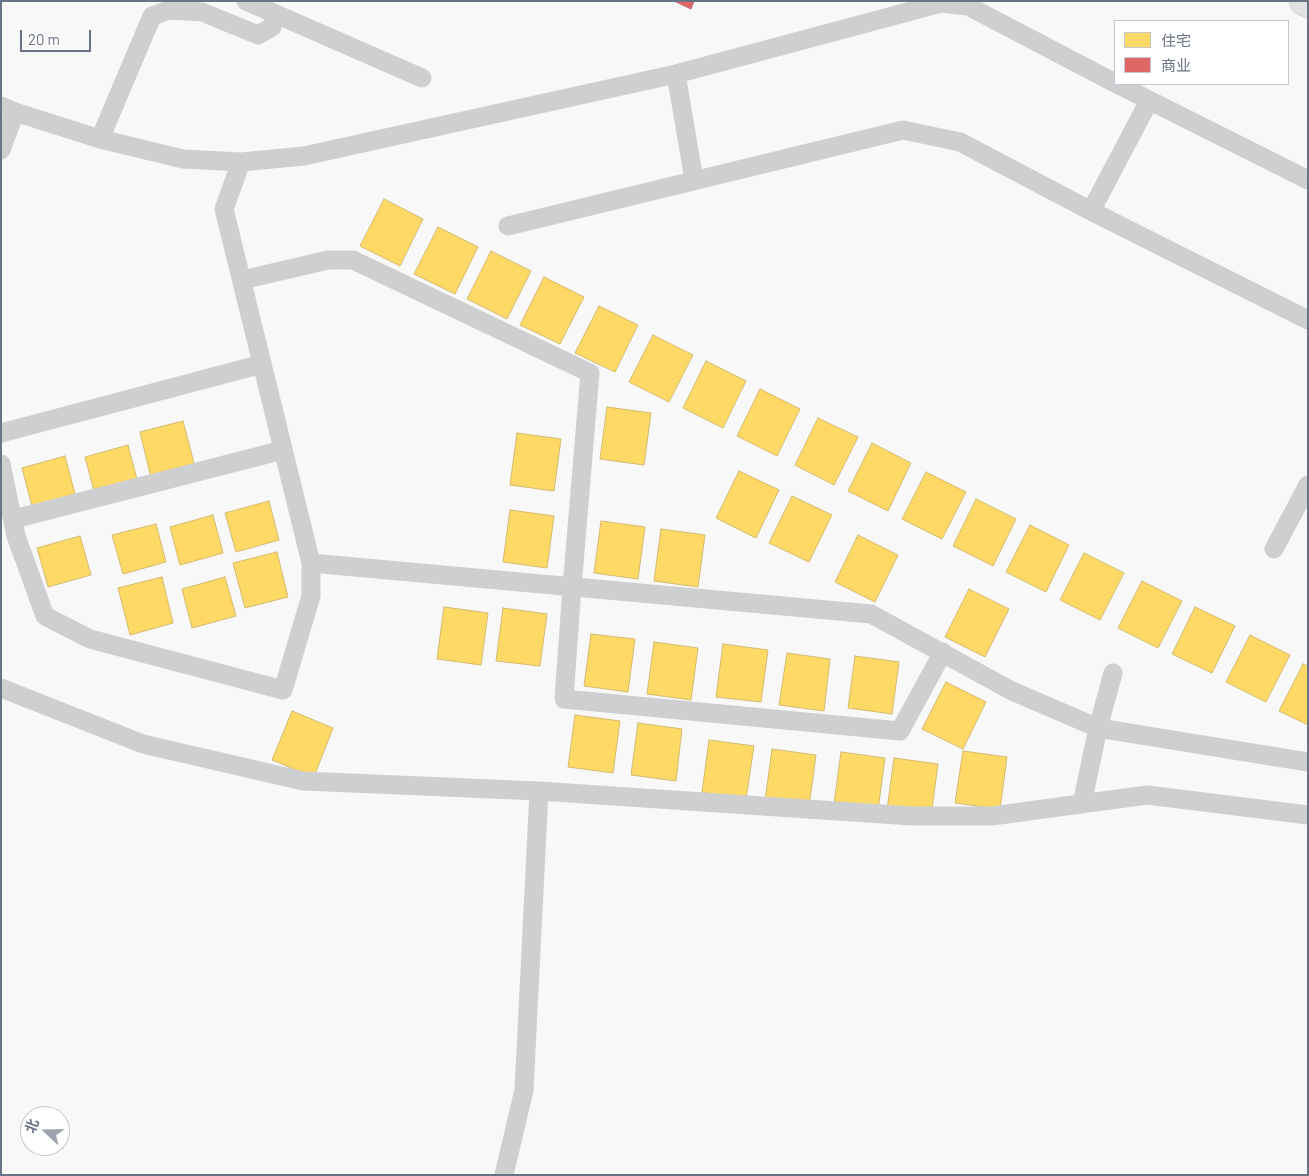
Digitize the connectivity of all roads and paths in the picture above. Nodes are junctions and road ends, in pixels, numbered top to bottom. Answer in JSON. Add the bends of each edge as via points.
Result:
{"nodes":[{"id":1,"x":246,"y":1,"type":"edge"},
{"id":2,"x":1304,"y":1,"type":"edge"},
{"id":3,"x":1308,"y":3,"type":"edge"},
{"id":4,"x":275,"y":14,"type":"junction"},
{"id":5,"x":676,"y":74,"type":"junction"},
{"id":6,"x":422,"y":78,"type":"dead end"},
{"id":7,"x":1114,"y":82,"type":"edge"},
{"id":8,"x":1120,"y":85,"type":"edge"},
{"id":9,"x":1149,"y":100,"type":"junction"},
{"id":10,"x":8,"y":109,"type":"edge"},
{"id":11,"x":100,"y":139,"type":"junction"},
{"id":12,"x":1,"y":150,"type":"edge"},
{"id":13,"x":241,"y":162,"type":"junction"},
{"id":14,"x":694,"y":180,"type":"junction"},
{"id":15,"x":1308,"y":180,"type":"edge"},
{"id":16,"x":1091,"y":211,"type":"junction"},
{"id":17,"x":508,"y":226,"type":"dead end"},
{"id":18,"x":242,"y":280,"type":"junction"},
{"id":19,"x":1308,"y":320,"type":"edge"},
{"id":20,"x":262,"y":364,"type":"junction"},
{"id":21,"x":1,"y":433,"type":"edge"},
{"id":22,"x":283,"y":450,"type":"junction"},
{"id":23,"x":1,"y":464,"type":"edge"},
{"id":24,"x":1308,"y":485,"type":"edge"},
{"id":25,"x":14,"y":519,"type":"junction"},
{"id":26,"x":1274,"y":549,"type":"dead end"},
{"id":27,"x":311,"y":563,"type":"junction"},
{"id":28,"x":572,"y":587,"type":"junction"},
{"id":29,"x":943,"y":652,"type":"junction"},
{"id":30,"x":1113,"y":673,"type":"dead end"},
{"id":31,"x":1,"y":688,"type":"edge"},
{"id":32,"x":1098,"y":728,"type":"junction"},
{"id":33,"x":1308,"y":762,"type":"edge"},
{"id":34,"x":539,"y":791,"type":"junction"},
{"id":35,"x":1082,"y":804,"type":"junction"},
{"id":36,"x":1308,"y":815,"type":"edge"},
{"id":37,"x":504,"y":1175,"type":"edge"}],
"edges":[{"from":1,"to":4,"type":"street"},
{"from":2,"to":3,"type":"highway"},
{"from":4,"to":6,"type":"street"},
{"from":4,"to":11,"type":"street","via":[[272,27],[258,35],[202,12],[168,10],[152,16]]},
{"from":5,"to":7,"type":"street","via":[[941,3],[968,6]]},
{"from":5,"to":13,"type":"street","via":[[304,156]]},
{"from":5,"to":14,"type":"street"},
{"from":8,"to":9,"type":"street"},
{"from":9,"to":15,"type":"street"},
{"from":9,"to":16,"type":"street"},
{"from":10,"to":11,"type":"street"},
{"from":10,"to":12,"type":"street"},
{"from":11,"to":13,"type":"street","via":[[183,158]]},
{"from":13,"to":18,"type":"street","via":[[224,209]]},
{"from":14,"to":16,"type":"street","via":[[902,130],[960,142]]},
{"from":14,"to":17,"type":"street"},
{"from":16,"to":19,"type":"street"},
{"from":18,"to":20,"type":"street"},
{"from":18,"to":28,"type":"street","via":[[328,260],[353,260],[590,373]]},
{"from":20,"to":21,"type":"street"},
{"from":20,"to":22,"type":"street"},
{"from":22,"to":25,"type":"street"},
{"from":22,"to":27,"type":"street"},
{"from":23,"to":25,"type":"street"},
{"from":24,"to":26,"type":"street"},
{"from":25,"to":27,"type":"street","via":[[16,536],[45,616],[90,639],[283,690],[312,596]]},
{"from":27,"to":28,"type":"street"},
{"from":28,"to":29,"type":"street","via":[[871,614]]},
{"from":28,"to":29,"type":"street","via":[[564,699],[900,731]]},
{"from":29,"to":32,"type":"street","via":[[1012,690]]},
{"from":30,"to":32,"type":"street"},
{"from":31,"to":34,"type":"street","via":[[143,744],[304,781]]},
{"from":32,"to":33,"type":"street"},
{"from":32,"to":35,"type":"street"},
{"from":34,"to":35,"type":"street","via":[[912,816],[992,816]]},
{"from":34,"to":37,"type":"street","via":[[524,1090]]},
{"from":35,"to":36,"type":"street","via":[[1147,796]]}]}
